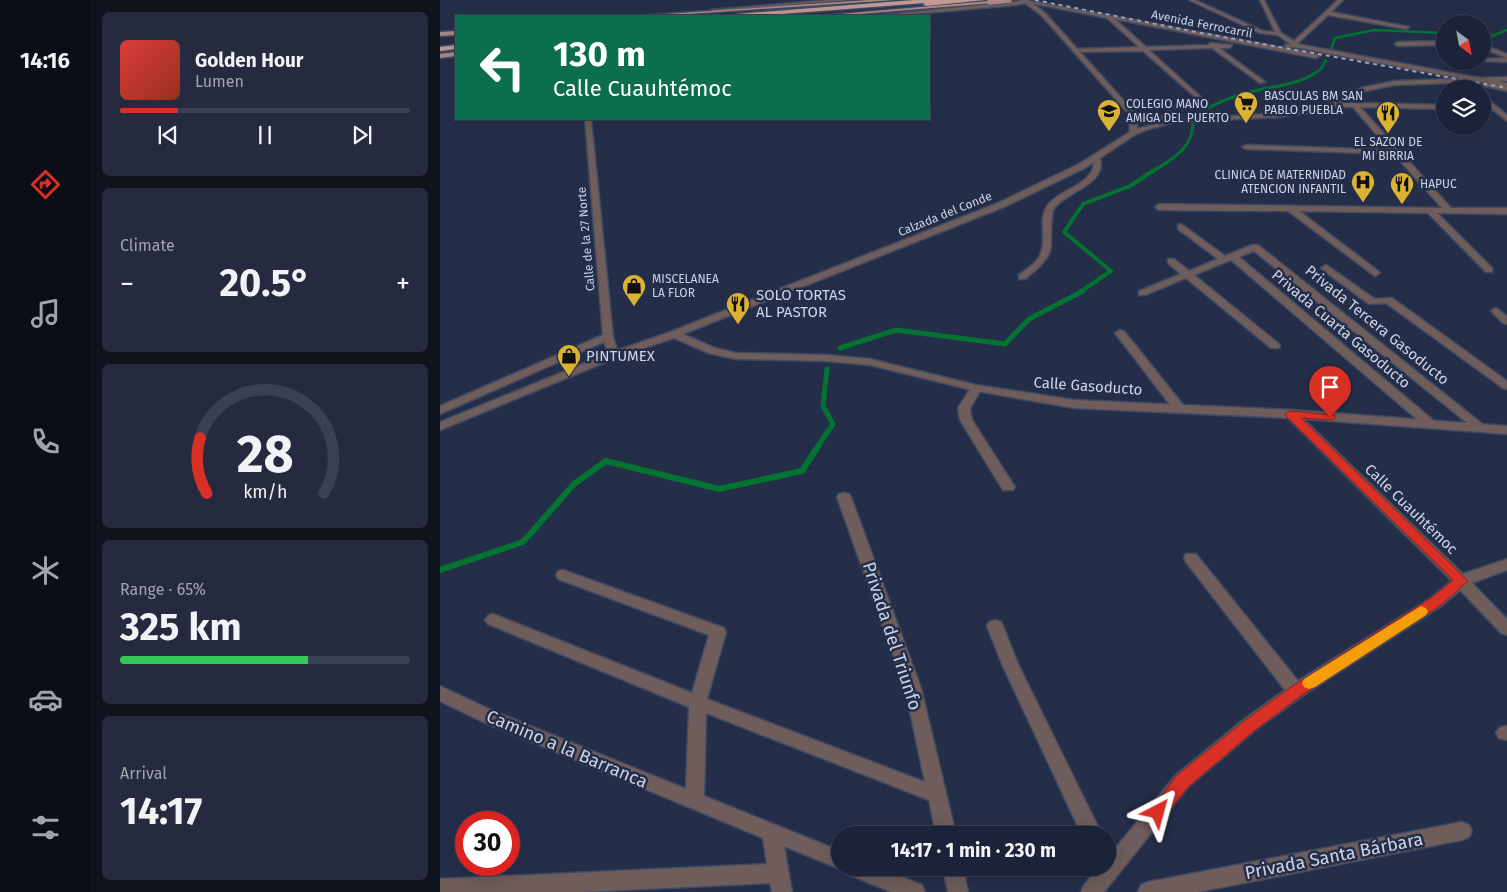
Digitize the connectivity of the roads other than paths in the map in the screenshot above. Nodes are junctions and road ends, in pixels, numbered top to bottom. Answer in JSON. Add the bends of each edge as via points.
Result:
{"nodes":[{"id":1,"x":848,"y":0,"type":"edge"},
{"id":2,"x":892,"y":0,"type":"edge"},
{"id":3,"x":922,"y":0,"type":"edge"},
{"id":4,"x":935,"y":0,"type":"edge"},
{"id":5,"x":969,"y":0,"type":"edge"},
{"id":6,"x":982,"y":0,"type":"edge"},
{"id":7,"x":1009,"y":0,"type":"edge"},
{"id":8,"x":1191,"y":0,"type":"edge"},
{"id":9,"x":1262,"y":0,"type":"edge"},
{"id":10,"x":1341,"y":0,"type":"edge"},
{"id":11,"x":989,"y":1,"type":"edge"},
{"id":12,"x":1023,"y":1,"type":"edge"},
{"id":13,"x":1003,"y":5,"type":"junction"},
{"id":14,"x":714,"y":10,"type":"junction"},
{"id":15,"x":1328,"y":13,"type":"junction"},
{"id":16,"x":1043,"y":14,"type":"junction"},
{"id":17,"x":652,"y":15,"type":"edge"},
{"id":18,"x":738,"y":15,"type":"edge"},
{"id":19,"x":749,"y":15,"type":"edge"},
{"id":20,"x":784,"y":15,"type":"edge"},
{"id":21,"x":805,"y":15,"type":"edge"},
{"id":22,"x":831,"y":15,"type":"edge"},
{"id":23,"x":887,"y":15,"type":"edge"},
{"id":24,"x":1109,"y":17,"type":"junction"},
{"id":25,"x":1406,"y":27,"type":"dead end"},
{"id":26,"x":455,"y":33,"type":"edge"},
{"id":27,"x":440,"y":34,"type":"edge"},
{"id":28,"x":1197,"y":34,"type":"junction"},
{"id":29,"x":1279,"y":34,"type":"junction"},
{"id":30,"x":455,"y":43,"type":"edge"},
{"id":31,"x":1436,"y":43,"type":"edge"},
{"id":32,"x":1398,"y":44,"type":"dead end"},
{"id":33,"x":440,"y":45,"type":"edge"},
{"id":34,"x":1294,"y":45,"type":"junction"},
{"id":35,"x":1213,"y":46,"type":"junction"},
{"id":36,"x":1255,"y":46,"type":"junction"},
{"id":37,"x":1144,"y":48,"type":"junction"},
{"id":38,"x":1272,"y":48,"type":"junction"},
{"id":39,"x":1491,"y":50,"type":"edge"},
{"id":40,"x":1076,"y":51,"type":"junction"},
{"id":41,"x":455,"y":54,"type":"edge"},
{"id":42,"x":440,"y":56,"type":"edge"},
{"id":43,"x":1316,"y":56,"type":"dead end"},
{"id":44,"x":1507,"y":56,"type":"edge"},
{"id":45,"x":1331,"y":58,"type":"dead end"},
{"id":46,"x":1491,"y":60,"type":"edge"},
{"id":47,"x":1507,"y":60,"type":"edge"},
{"id":48,"x":1507,"y":79,"type":"edge"},
{"id":49,"x":1456,"y":80,"type":"edge"},
{"id":50,"x":1477,"y":80,"type":"edge"},
{"id":51,"x":1491,"y":80,"type":"edge"},
{"id":52,"x":1262,"y":82,"type":"dead end"},
{"id":53,"x":1436,"y":82,"type":"edge"},
{"id":54,"x":1491,"y":82,"type":"edge"},
{"id":55,"x":1507,"y":85,"type":"edge"},
{"id":56,"x":1491,"y":86,"type":"edge"},
{"id":57,"x":1507,"y":89,"type":"edge"},
{"id":58,"x":1201,"y":100,"type":"dead end"},
{"id":59,"x":1331,"y":105,"type":"junction"},
{"id":60,"x":1354,"y":105,"type":"junction"},
{"id":61,"x":1491,"y":105,"type":"edge"},
{"id":62,"x":1436,"y":107,"type":"edge"},
{"id":63,"x":1494,"y":108,"type":"joint"},
{"id":64,"x":1132,"y":114,"type":"junction"},
{"id":65,"x":1507,"y":119,"type":"edge"},
{"id":66,"x":588,"y":120,"type":"edge"},
{"id":67,"x":1176,"y":120,"type":"junction"},
{"id":68,"x":1134,"y":133,"type":"junction"},
{"id":69,"x":1246,"y":147,"type":"dead end"},
{"id":70,"x":1396,"y":152,"type":"junction"},
{"id":71,"x":1096,"y":159,"type":"junction"},
{"id":72,"x":1159,"y":207,"type":"dead end"},
{"id":73,"x":1291,"y":209,"type":"junction"},
{"id":74,"x":1431,"y":211,"type":"junction"},
{"id":75,"x":1449,"y":211,"type":"junction"},
{"id":76,"x":1507,"y":211,"type":"edge"},
{"id":77,"x":1181,"y":227,"type":"dead end"},
{"id":78,"x":1228,"y":258,"type":"junction"},
{"id":79,"x":1171,"y":261,"type":"dead end"},
{"id":80,"x":1326,"y":268,"type":"dead end"},
{"id":81,"x":1489,"y":270,"type":"dead end"},
{"id":82,"x":1374,"y":273,"type":"dead end"},
{"id":83,"x":1188,"y":274,"type":"junction"},
{"id":84,"x":1022,"y":277,"type":"dead end"},
{"id":85,"x":1142,"y":293,"type":"dead end"},
{"id":86,"x":1496,"y":311,"type":"dead end"},
{"id":87,"x":1507,"y":321,"type":"edge"},
{"id":88,"x":1120,"y":333,"type":"dead end"},
{"id":89,"x":674,"y":334,"type":"junction"},
{"id":90,"x":608,"y":337,"type":"junction"},
{"id":91,"x":1275,"y":346,"type":"dead end"},
{"id":92,"x":614,"y":355,"type":"junction"},
{"id":93,"x":1507,"y":386,"type":"edge"},
{"id":94,"x":976,"y":388,"type":"junction"},
{"id":95,"x":1179,"y":408,"type":"junction"},
{"id":96,"x":440,"y":410,"type":"edge"},
{"id":97,"x":1291,"y":414,"type":"junction"},
{"id":98,"x":440,"y":417,"type":"edge"},
{"id":99,"x":454,"y":420,"type":"junction"},
{"id":100,"x":1430,"y":424,"type":"junction"},
{"id":101,"x":440,"y":426,"type":"edge"},
{"id":102,"x":1480,"y":427,"type":"junction"},
{"id":103,"x":1507,"y":430,"type":"edge"},
{"id":104,"x":1008,"y":487,"type":"dead end"},
{"id":105,"x":844,"y":497,"type":"dead end"},
{"id":106,"x":1191,"y":558,"type":"dead end"},
{"id":107,"x":1507,"y":564,"type":"edge"},
{"id":108,"x":563,"y":575,"type":"dead end"},
{"id":109,"x":1462,"y":581,"type":"junction"},
{"id":110,"x":493,"y":620,"type":"dead end"},
{"id":111,"x":995,"y":626,"type":"dead end"},
{"id":112,"x":1507,"y":630,"type":"edge"},
{"id":113,"x":1296,"y":691,"type":"junction"},
{"id":114,"x":440,"y":693,"type":"edge"},
{"id":115,"x":698,"y":703,"type":"junction"},
{"id":116,"x":937,"y":795,"type":"junction"},
{"id":117,"x":695,"y":802,"type":"junction"},
{"id":118,"x":944,"y":826,"type":"edge"},
{"id":119,"x":1088,"y":826,"type":"edge"},
{"id":120,"x":1462,"y":831,"type":"dead end"},
{"id":121,"x":772,"y":832,"type":"junction"},
{"id":122,"x":831,"y":856,"type":"edge"},
{"id":123,"x":1116,"y":862,"type":"edge"},
{"id":124,"x":876,"y":876,"type":"edge"},
{"id":125,"x":955,"y":876,"type":"edge"},
{"id":126,"x":1104,"y":876,"type":"edge"},
{"id":127,"x":780,"y":882,"type":"edge"},
{"id":128,"x":440,"y":889,"type":"edge"},
{"id":129,"x":915,"y":892,"type":"edge"},
{"id":130,"x":958,"y":892,"type":"edge"},
{"id":131,"x":1091,"y":892,"type":"edge"},
{"id":132,"x":1148,"y":892,"type":"edge"}],
"edges":[{"from":1,"to":14,"type":"street"},
{"from":2,"to":14,"type":"main road"},
{"from":3,"to":18,"type":"highway"},
{"from":4,"to":19,"type":"highway"},
{"from":5,"to":20,"type":"highway"},
{"from":6,"to":21,"type":"highway"},
{"from":7,"to":11,"type":"main road","bridge":true},
{"from":8,"to":29,"type":"street","via":[[1262,32]]},
{"from":9,"to":29,"type":"street"},
{"from":10,"to":15,"type":"street"},
{"from":11,"to":13,"type":"street"},
{"from":11,"to":22,"type":"main road"},
{"from":12,"to":13,"type":"street"},
{"from":12,"to":16,"type":"street"},
{"from":12,"to":24,"type":"street","name":"Avenida Ferrocarril"},
{"from":13,"to":16,"type":"street"},
{"from":13,"to":23,"type":"street"},
{"from":14,"to":17,"type":"main road"},
{"from":15,"to":25,"type":"street"},
{"from":15,"to":34,"type":"street"},
{"from":16,"to":40,"type":"street"},
{"from":24,"to":28,"type":"street","name":"Avenida Ferrocarril"},
{"from":24,"to":37,"type":"street"},
{"from":26,"to":27,"type":"main road"},
{"from":28,"to":35,"type":"street"},
{"from":28,"to":36,"type":"street","name":"Avenida Ferrocarril"},
{"from":29,"to":34,"type":"street"},
{"from":30,"to":33,"type":"highway"},
{"from":31,"to":32,"type":"street"},
{"from":34,"to":38,"type":"street"},
{"from":34,"to":50,"type":"street"},
{"from":35,"to":36,"type":"street"},
{"from":35,"to":37,"type":"street"},
{"from":35,"to":52,"type":"street"},
{"from":36,"to":38,"type":"street","name":"Avenida Ferrocarril"},
{"from":37,"to":40,"type":"street"},
{"from":37,"to":58,"type":"street"},
{"from":38,"to":43,"type":"street","name":"Avenida Ferrocarril"},
{"from":39,"to":44,"type":"street"},
{"from":40,"to":64,"type":"street"},
{"from":41,"to":42,"type":"main road"},
{"from":45,"to":49,"type":"street"},
{"from":46,"to":47,"type":"street"},
{"from":48,"to":51,"type":"street"},
{"from":53,"to":59,"type":"street","name":"Calzada del Conde","via":[[1363,89]]},
{"from":54,"to":55,"type":"street"},
{"from":56,"to":57,"type":"street"},
{"from":59,"to":60,"type":"street"},
{"from":59,"to":67,"type":"street","name":"Calzada del Conde","via":[[1294,114]]},
{"from":60,"to":62,"type":"street"},
{"from":60,"to":70,"type":"street"},
{"from":61,"to":63,"type":"street"},
{"from":63,"to":65,"type":"street"},
{"from":64,"to":67,"type":"street"},
{"from":64,"to":68,"type":"street"},
{"from":66,"to":90,"type":"street","name":"Calle de la 27 Norte"},
{"from":67,"to":68,"type":"street","name":"Calzada del Conde"},
{"from":68,"to":71,"type":"street","name":"Calzada del Conde"},
{"from":69,"to":70,"type":"street"},
{"from":70,"to":75,"type":"street"},
{"from":71,"to":84,"type":"street","via":[[1098,170],[1091,178],[1050,207],[1048,245],[1042,260]]},
{"from":71,"to":89,"type":"street","name":"Calzada del Conde","via":[[1001,205]]},
{"from":72,"to":73,"type":"street"},
{"from":73,"to":74,"type":"street"},
{"from":73,"to":82,"type":"street"},
{"from":74,"to":75,"type":"street"},
{"from":74,"to":81,"type":"street"},
{"from":75,"to":76,"type":"street"},
{"from":77,"to":78,"type":"street","name":"Privada Cuarta Gasoducto"},
{"from":78,"to":83,"type":"street"},
{"from":78,"to":100,"type":"street","name":"Privada Cuarta Gasoducto"},
{"from":78,"to":102,"type":"street","name":"Privada Tercera Gasoducto","via":[[1255,247]]},
{"from":79,"to":83,"type":"street"},
{"from":80,"to":93,"type":"street","via":[[1373,302],[1388,300]]},
{"from":83,"to":85,"type":"street"},
{"from":83,"to":91,"type":"street"},
{"from":86,"to":87,"type":"street"},
{"from":88,"to":95,"type":"street"},
{"from":89,"to":92,"type":"street","name":"Calzada del Conde"},
{"from":89,"to":94,"type":"street","name":"Calle Gasoducto","via":[[712,351],[736,356],[870,362]]},
{"from":90,"to":92,"type":"street","name":"Calle de la 27 Norte"},
{"from":90,"to":96,"type":"street"},
{"from":92,"to":99,"type":"street","name":"Calzada del Conde"},
{"from":94,"to":95,"type":"street","name":"Calle Gasoducto","via":[[1074,404]]},
{"from":94,"to":104,"type":"street","via":[[964,408],[966,420]]},
{"from":95,"to":97,"type":"street","name":"Calle Gasoducto"},
{"from":97,"to":100,"type":"street","name":"Calle Gasoducto"},
{"from":97,"to":109,"type":"street","name":"Calle Cuauhtémoc"},
{"from":98,"to":99,"type":"street"},
{"from":99,"to":101,"type":"street","name":"Calzada del Conde"},
{"from":100,"to":102,"type":"street","name":"Calle Gasoducto"},
{"from":102,"to":103,"type":"street","name":"Calle Gasoducto"},
{"from":105,"to":116,"type":"street","name":"Privada del Triunfo","via":[[913,688]]},
{"from":106,"to":113,"type":"street"},
{"from":107,"to":109,"type":"street"},
{"from":108,"to":115,"type":"street","via":[[718,632]]},
{"from":109,"to":112,"type":"street","name":"Calle Cuauhtémoc"},
{"from":109,"to":113,"type":"street","via":[[1436,602]]},
{"from":110,"to":115,"type":"street"},
{"from":111,"to":119,"type":"street"},
{"from":113,"to":123,"type":"street","via":[[1248,726],[1182,782]]},
{"from":114,"to":117,"type":"street","name":"Camino a la Barranca","via":[[485,715]]},
{"from":115,"to":116,"type":"street"},
{"from":115,"to":117,"type":"street"},
{"from":116,"to":118,"type":"street","name":"Privada del Triunfo"},
{"from":117,"to":121,"type":"street","name":"Camino a la Barranca"},
{"from":120,"to":132,"type":"street","name":"Privada Santa Bárbara"},
{"from":121,"to":122,"type":"street","name":"Camino a la Barranca"},
{"from":121,"to":127,"type":"street"},
{"from":124,"to":129,"type":"street"},
{"from":125,"to":130,"type":"street"},
{"from":126,"to":131,"type":"street"},
{"from":127,"to":128,"type":"street"}]}
